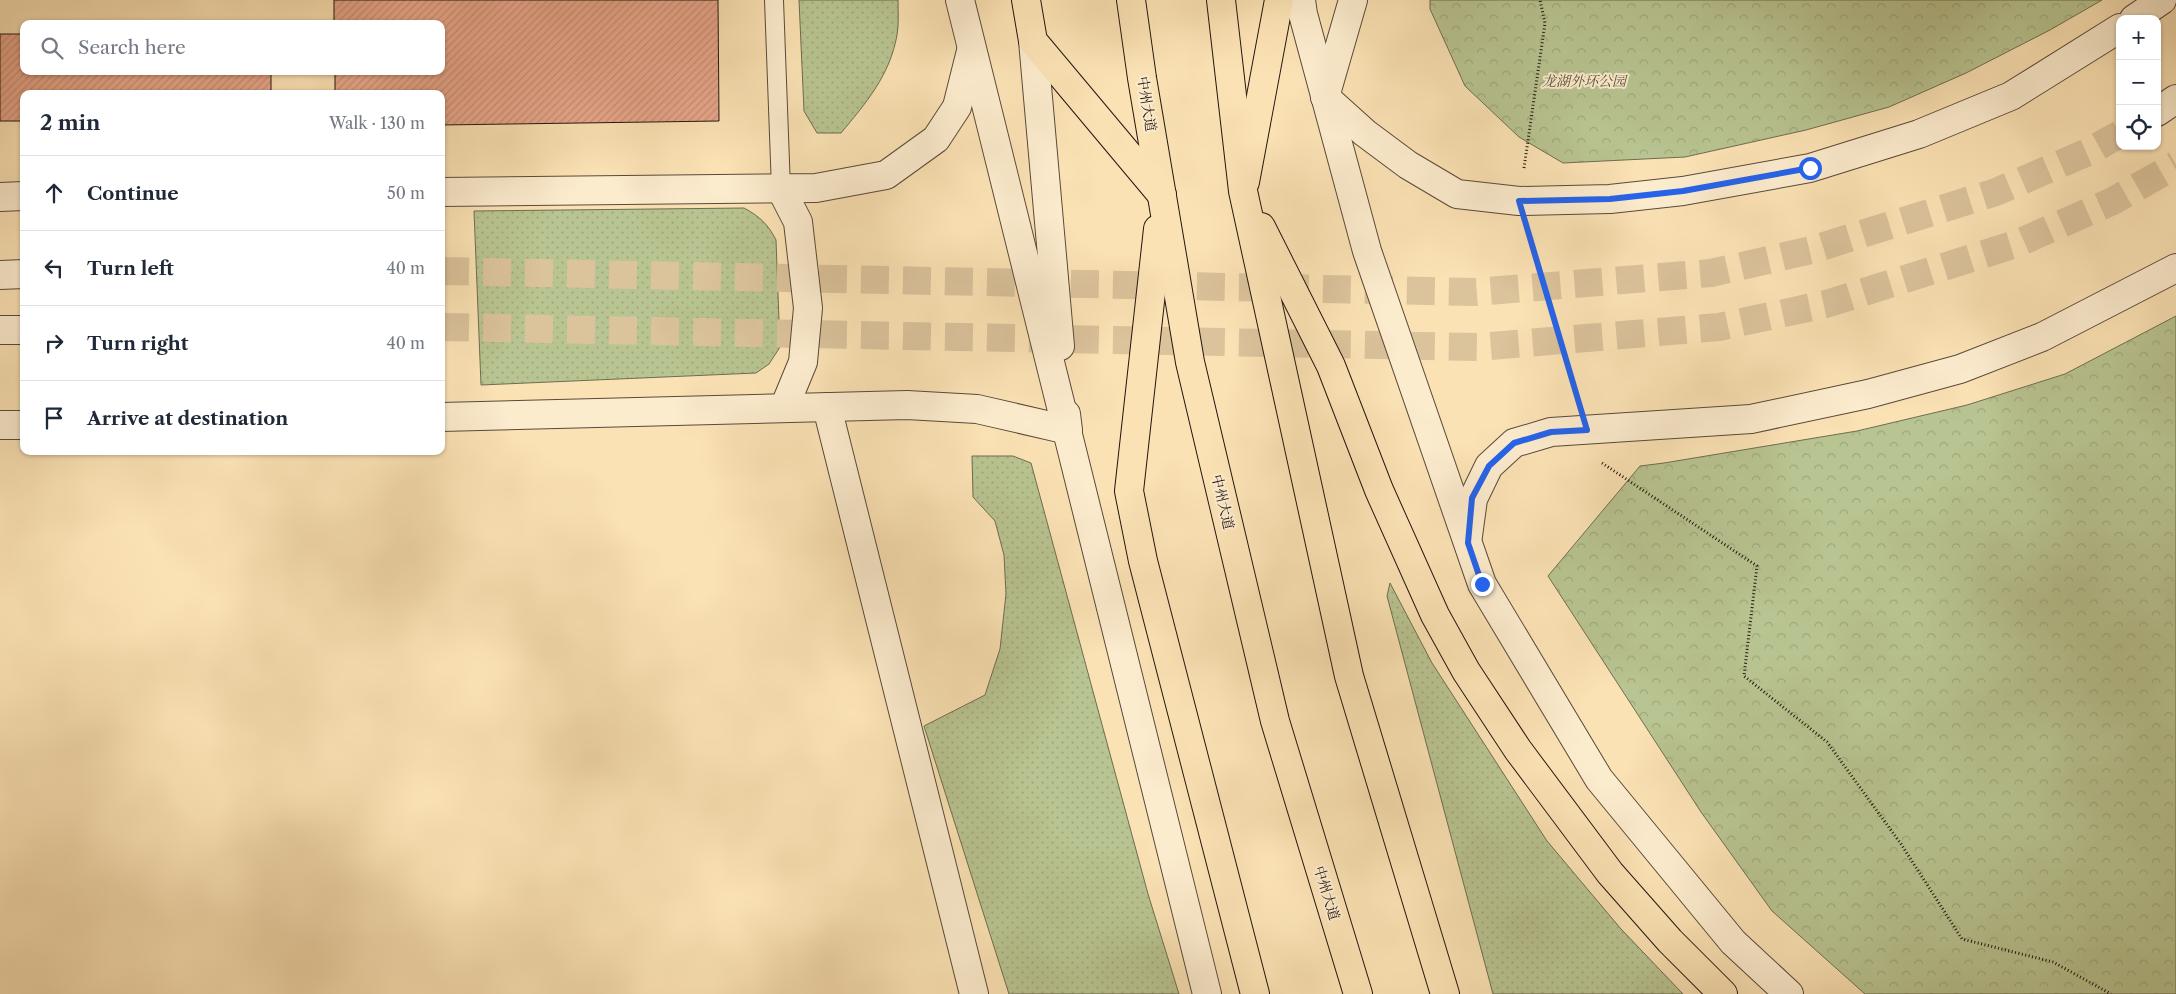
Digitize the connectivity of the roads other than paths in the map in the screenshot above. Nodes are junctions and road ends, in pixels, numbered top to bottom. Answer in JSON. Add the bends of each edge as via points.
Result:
{"nodes":[{"id":1,"x":774,"y":0,"type":"edge"},
{"id":2,"x":960,"y":0,"type":"edge"},
{"id":3,"x":1026,"y":0,"type":"edge"},
{"id":4,"x":1131,"y":0,"type":"edge"},
{"id":5,"x":1221,"y":0,"type":"edge"},
{"id":6,"x":1278,"y":0,"type":"edge"},
{"id":7,"x":1301,"y":0,"type":"edge"},
{"id":8,"x":1353,"y":0,"type":"edge"},
{"id":9,"x":2162,"y":0,"type":"edge"},
{"id":10,"x":2140,"y":15,"type":"edge"},
{"id":11,"x":2116,"y":30,"type":"edge"},
{"id":12,"x":1033,"y":41,"type":"junction"},
{"id":13,"x":972,"y":47,"type":"junction"},
{"id":14,"x":1325,"y":97,"type":"junction"},
{"id":15,"x":2176,"y":99,"type":"edge"},
{"id":16,"x":2161,"y":109,"type":"edge"},
{"id":17,"x":781,"y":189,"type":"junction"},
{"id":18,"x":1243,"y":191,"type":"junction"},
{"id":19,"x":445,"y":192,"type":"edge"},
{"id":20,"x":1162,"y":195,"type":"junction"},
{"id":21,"x":20,"y":196,"type":"edge"},
{"id":22,"x":0,"y":197,"type":"edge"},
{"id":23,"x":2176,"y":268,"type":"edge"},
{"id":24,"x":20,"y":274,"type":"edge"},
{"id":25,"x":0,"y":275,"type":"edge"},
{"id":26,"x":0,"y":330,"type":"edge"},
{"id":27,"x":20,"y":330,"type":"edge"},
{"id":28,"x":827,"y":407,"type":"junction"},
{"id":29,"x":784,"y":408,"type":"junction"},
{"id":30,"x":445,"y":417,"type":"edge"},
{"id":31,"x":20,"y":425,"type":"edge"},
{"id":32,"x":0,"y":426,"type":"edge"},
{"id":33,"x":1068,"y":430,"type":"junction"},
{"id":34,"x":1468,"y":543,"type":"junction"},
{"id":35,"x":974,"y":994,"type":"edge"},
{"id":36,"x":1207,"y":994,"type":"edge"},
{"id":37,"x":1255,"y":994,"type":"edge"},
{"id":38,"x":1358,"y":994,"type":"edge"},
{"id":39,"x":1445,"y":994,"type":"edge"},
{"id":40,"x":1723,"y":994,"type":"edge"},
{"id":41,"x":1789,"y":994,"type":"edge"}],
"edges":[{"from":1,"to":17,"type":"lane"},
{"from":2,"to":13,"type":"street"},
{"from":3,"to":12,"type":"main road"},
{"from":4,"to":20,"type":"main road","name":"中州大道"},
{"from":5,"to":18,"type":"main road"},
{"from":6,"to":18,"type":"main road"},
{"from":7,"to":14,"type":"street"},
{"from":8,"to":14,"type":"street"},
{"from":9,"to":10,"type":"street"},
{"from":11,"to":14,"type":"street","via":[[2011,96],[1919,134],[1810,168],[1683,191],[1610,199],[1519,201],[1457,194],[1386,149]]},
{"from":12,"to":20,"type":"main road"},
{"from":12,"to":33,"type":"street"},
{"from":13,"to":17,"type":"street","via":[[957,107],[936,139],[886,174],[816,188]]},
{"from":13,"to":33,"type":"street"},
{"from":14,"to":34,"type":"street","via":[[1367,251]]},
{"from":15,"to":16,"type":"street"},
{"from":17,"to":19,"type":"street"},
{"from":17,"to":29,"type":"street","via":[[798,222],[808,308],[803,362]]},
{"from":18,"to":39,"type":"main road","via":[[1349,676]]},
{"from":18,"to":40,"type":"main road","via":[[1331,366],[1379,490],[1435,615],[1466,671],[1518,750],[1610,873],[1670,941]]},
{"from":20,"to":37,"type":"main road","via":[[1130,491],[1143,561]]},
{"from":20,"to":38,"type":"main road","name":"中州大道","via":[[1190,362],[1275,721]]},
{"from":21,"to":22,"type":"street"},
{"from":23,"to":34,"type":"street","via":[[2042,337],[1960,369],[1886,389],[1752,419],[1551,432],[1514,443],[1489,466],[1472,498]]},
{"from":24,"to":25,"type":"street"},
{"from":26,"to":27,"type":"street"},
{"from":28,"to":29,"type":"street"},
{"from":28,"to":33,"type":"street","via":[[907,405],[977,409]]},
{"from":28,"to":35,"type":"street"},
{"from":29,"to":30,"type":"street"},
{"from":31,"to":32,"type":"street"},
{"from":33,"to":36,"type":"street"},
{"from":34,"to":41,"type":"street","via":[[1482,584],[1599,779],[1733,942]]}]}
